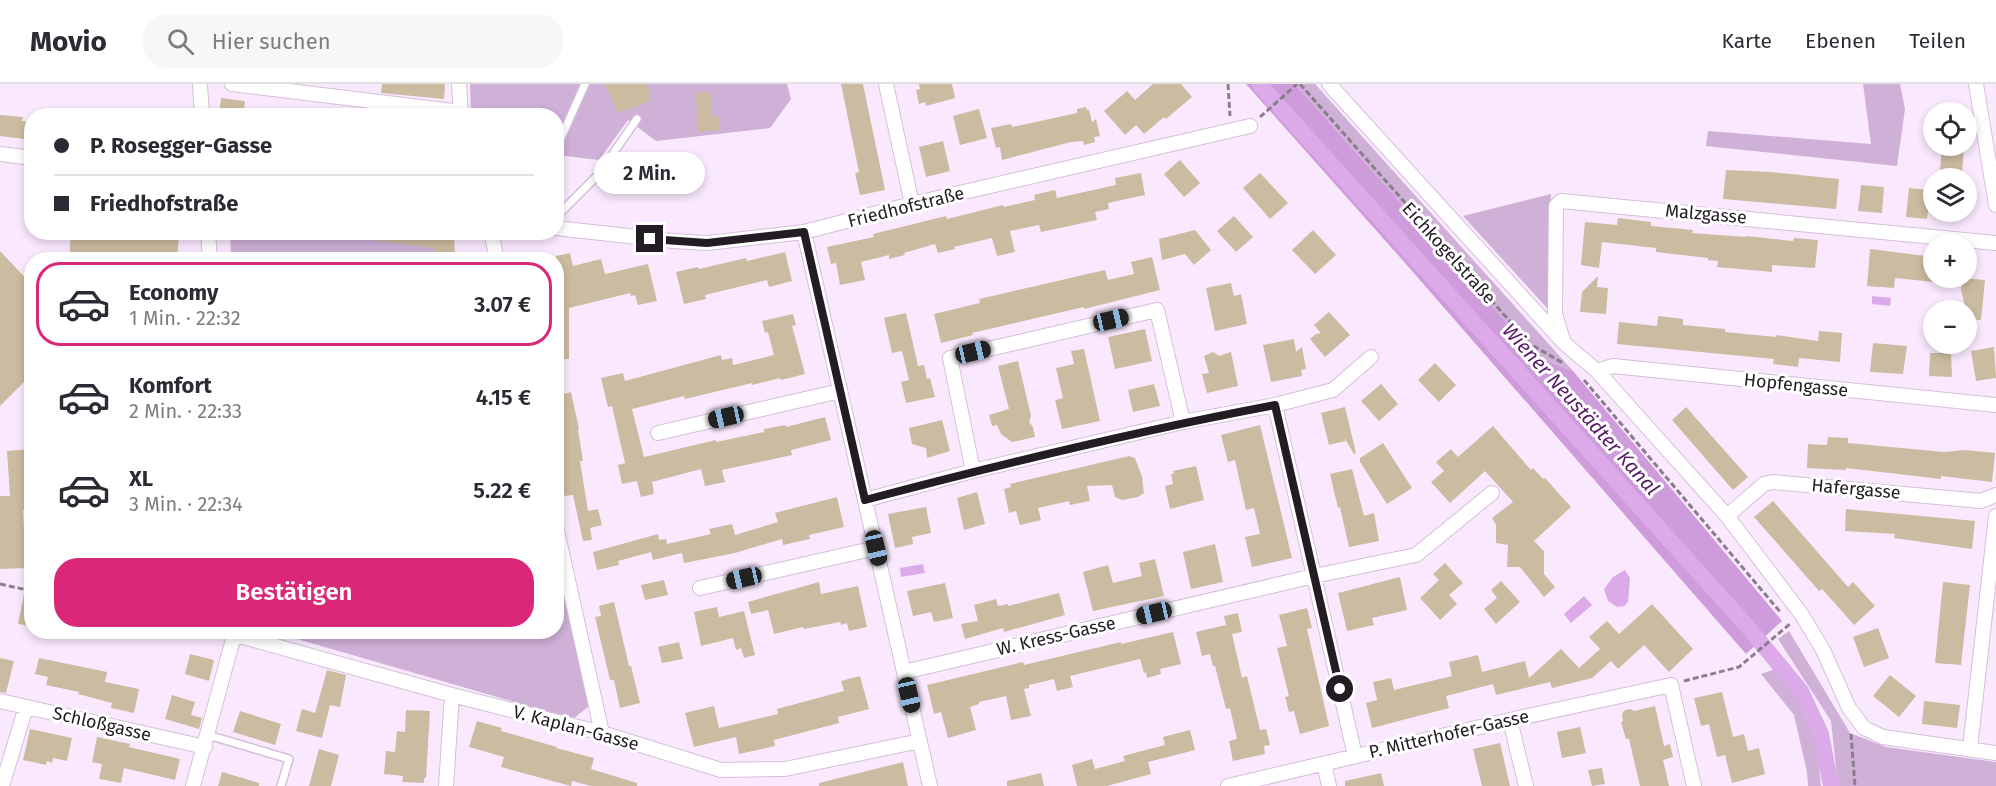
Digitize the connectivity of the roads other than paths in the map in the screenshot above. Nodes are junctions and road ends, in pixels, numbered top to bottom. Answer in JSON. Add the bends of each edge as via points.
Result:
{"nodes":[{"id":1,"x":200,"y":84,"type":"edge"},
{"id":2,"x":232,"y":84,"type":"edge"},
{"id":3,"x":459,"y":84,"type":"edge"},
{"id":4,"x":585,"y":84,"type":"edge"},
{"id":5,"x":886,"y":84,"type":"edge"},
{"id":6,"x":1329,"y":84,"type":"edge"},
{"id":7,"x":1976,"y":84,"type":"edge"},
{"id":8,"x":202,"y":108,"type":"edge"},
{"id":9,"x":415,"y":108,"type":"edge"},
{"id":10,"x":461,"y":108,"type":"edge"},
{"id":11,"x":637,"y":119,"type":"dead end"},
{"id":12,"x":1250,"y":126,"type":"dead end"},
{"id":13,"x":564,"y":131,"type":"edge"},
{"id":14,"x":0,"y":154,"type":"edge"},
{"id":15,"x":24,"y":157,"type":"edge"},
{"id":16,"x":912,"y":204,"type":"junction"},
{"id":17,"x":1996,"y":205,"type":"edge"},
{"id":18,"x":564,"y":209,"type":"edge"},
{"id":19,"x":564,"y":229,"type":"edge"},
{"id":20,"x":804,"y":232,"type":"junction"},
{"id":21,"x":1996,"y":243,"type":"edge"},
{"id":22,"x":1564,"y":344,"type":"junction"},
{"id":23,"x":1371,"y":357,"type":"dead end"},
{"id":24,"x":1598,"y":371,"type":"junction"},
{"id":25,"x":840,"y":391,"type":"junction"},
{"id":26,"x":1275,"y":405,"type":"junction"},
{"id":27,"x":1996,"y":405,"type":"edge"},
{"id":28,"x":1183,"y":422,"type":"junction"},
{"id":29,"x":658,"y":433,"type":"dead end"},
{"id":30,"x":973,"y":471,"type":"junction"},
{"id":31,"x":1492,"y":493,"type":"dead end"},
{"id":32,"x":1996,"y":495,"type":"edge"},
{"id":33,"x":865,"y":500,"type":"junction"},
{"id":34,"x":1727,"y":516,"type":"junction"},
{"id":35,"x":1996,"y":516,"type":"edge"},
{"id":36,"x":876,"y":548,"type":"junction"},
{"id":37,"x":564,"y":562,"type":"edge"},
{"id":38,"x":1314,"y":576,"type":"junction"},
{"id":39,"x":700,"y":588,"type":"dead end"},
{"id":40,"x":234,"y":639,"type":"edge"},
{"id":41,"x":257,"y":639,"type":"edge"},
{"id":42,"x":904,"y":672,"type":"junction"},
{"id":43,"x":452,"y":695,"type":"junction"},
{"id":44,"x":0,"y":700,"type":"edge"},
{"id":45,"x":26,"y":707,"type":"junction"},
{"id":46,"x":1510,"y":720,"type":"junction"},
{"id":47,"x":602,"y":733,"type":"junction"},
{"id":48,"x":207,"y":741,"type":"junction"},
{"id":49,"x":920,"y":741,"type":"junction"},
{"id":50,"x":1970,"y":748,"type":"junction"},
{"id":51,"x":1996,"y":753,"type":"edge"},
{"id":52,"x":1355,"y":756,"type":"junction"},
{"id":53,"x":1324,"y":764,"type":"junction"},
{"id":54,"x":2,"y":786,"type":"edge"},
{"id":55,"x":194,"y":786,"type":"edge"},
{"id":56,"x":281,"y":786,"type":"edge"},
{"id":57,"x":446,"y":786,"type":"edge"},
{"id":58,"x":930,"y":786,"type":"edge"},
{"id":59,"x":1228,"y":786,"type":"edge"},
{"id":60,"x":1329,"y":786,"type":"edge"},
{"id":61,"x":1526,"y":786,"type":"edge"},
{"id":62,"x":1694,"y":786,"type":"edge"}],
"edges":[{"from":1,"to":8,"type":"street"},
{"from":2,"to":9,"type":"street"},
{"from":3,"to":10,"type":"street"},
{"from":4,"to":13,"type":"lane"},
{"from":5,"to":16,"type":"street"},
{"from":6,"to":22,"type":"street","name":"Eichkogelstraße"},
{"from":7,"to":17,"type":"street"},
{"from":11,"to":18,"type":"lane","via":[[598,175]]},
{"from":12,"to":16,"type":"street","name":"Friedhofstraße"},
{"from":14,"to":15,"type":"street"},
{"from":16,"to":20,"type":"street","name":"Friedhofstraße"},
{"from":19,"to":20,"type":"street","name":"Friedhofstraße","via":[[707,243]]},
{"from":20,"to":25,"type":"street"},
{"from":21,"to":22,"type":"street","name":"Malzgasse","via":[[1561,201],[1556,206],[1555,314]]},
{"from":22,"to":24,"type":"street","name":"Eichkogelstraße"},
{"from":23,"to":26,"type":"street","via":[[1333,390]]},
{"from":24,"to":27,"type":"street","name":"Hopfengasse","via":[[1613,366]]},
{"from":24,"to":34,"type":"street","name":"Eichkogelstraße"},
{"from":25,"to":29,"type":"street"},
{"from":25,"to":33,"type":"street"},
{"from":26,"to":28,"type":"street"},
{"from":26,"to":38,"type":"street"},
{"from":28,"to":30,"type":"street"},
{"from":28,"to":30,"type":"street","via":[[1157,310],[1030,339],[950,358]]},
{"from":30,"to":33,"type":"street"},
{"from":31,"to":38,"type":"street","name":"W. Kress-Gasse","via":[[1416,555]]},
{"from":32,"to":34,"type":"street","name":"Hafergasse","via":[[1981,501],[1773,482],[1764,484]]},
{"from":33,"to":36,"type":"street"},
{"from":34,"to":50,"type":"street","name":"Eichkogelstraße","via":[[1802,615],[1849,708],[1864,728],[1883,737]]},
{"from":35,"to":50,"type":"street"},
{"from":36,"to":39,"type":"street"},
{"from":36,"to":42,"type":"street"},
{"from":37,"to":47,"type":"street"},
{"from":38,"to":42,"type":"street","name":"W. Kress-Gasse"},
{"from":38,"to":52,"type":"street"},
{"from":40,"to":48,"type":"street"},
{"from":41,"to":43,"type":"street","name":"V. Kaplan-Gasse"},
{"from":42,"to":49,"type":"street"},
{"from":43,"to":47,"type":"street","name":"V. Kaplan-Gasse"},
{"from":43,"to":57,"type":"street"},
{"from":44,"to":45,"type":"street","name":"Schloßgasse"},
{"from":45,"to":48,"type":"street","name":"Schloßgasse"},
{"from":45,"to":54,"type":"street"},
{"from":46,"to":52,"type":"street","name":"P. Mitterhofer-Gasse"},
{"from":46,"to":61,"type":"street"},
{"from":46,"to":62,"type":"street","name":"P. Mitterhofer-Gasse","via":[[1671,685]]},
{"from":47,"to":49,"type":"street","name":"V. Kaplan-Gasse","via":[[721,770],[785,769]]},
{"from":48,"to":55,"type":"street"},
{"from":48,"to":56,"type":"lane","via":[[290,759]]},
{"from":49,"to":58,"type":"street"},
{"from":50,"to":51,"type":"street","name":"Eichkogelstraße"},
{"from":52,"to":53,"type":"street","name":"P. Mitterhofer-Gasse"},
{"from":53,"to":59,"type":"street","name":"P. Mitterhofer-Gasse"},
{"from":53,"to":60,"type":"street"}]}
